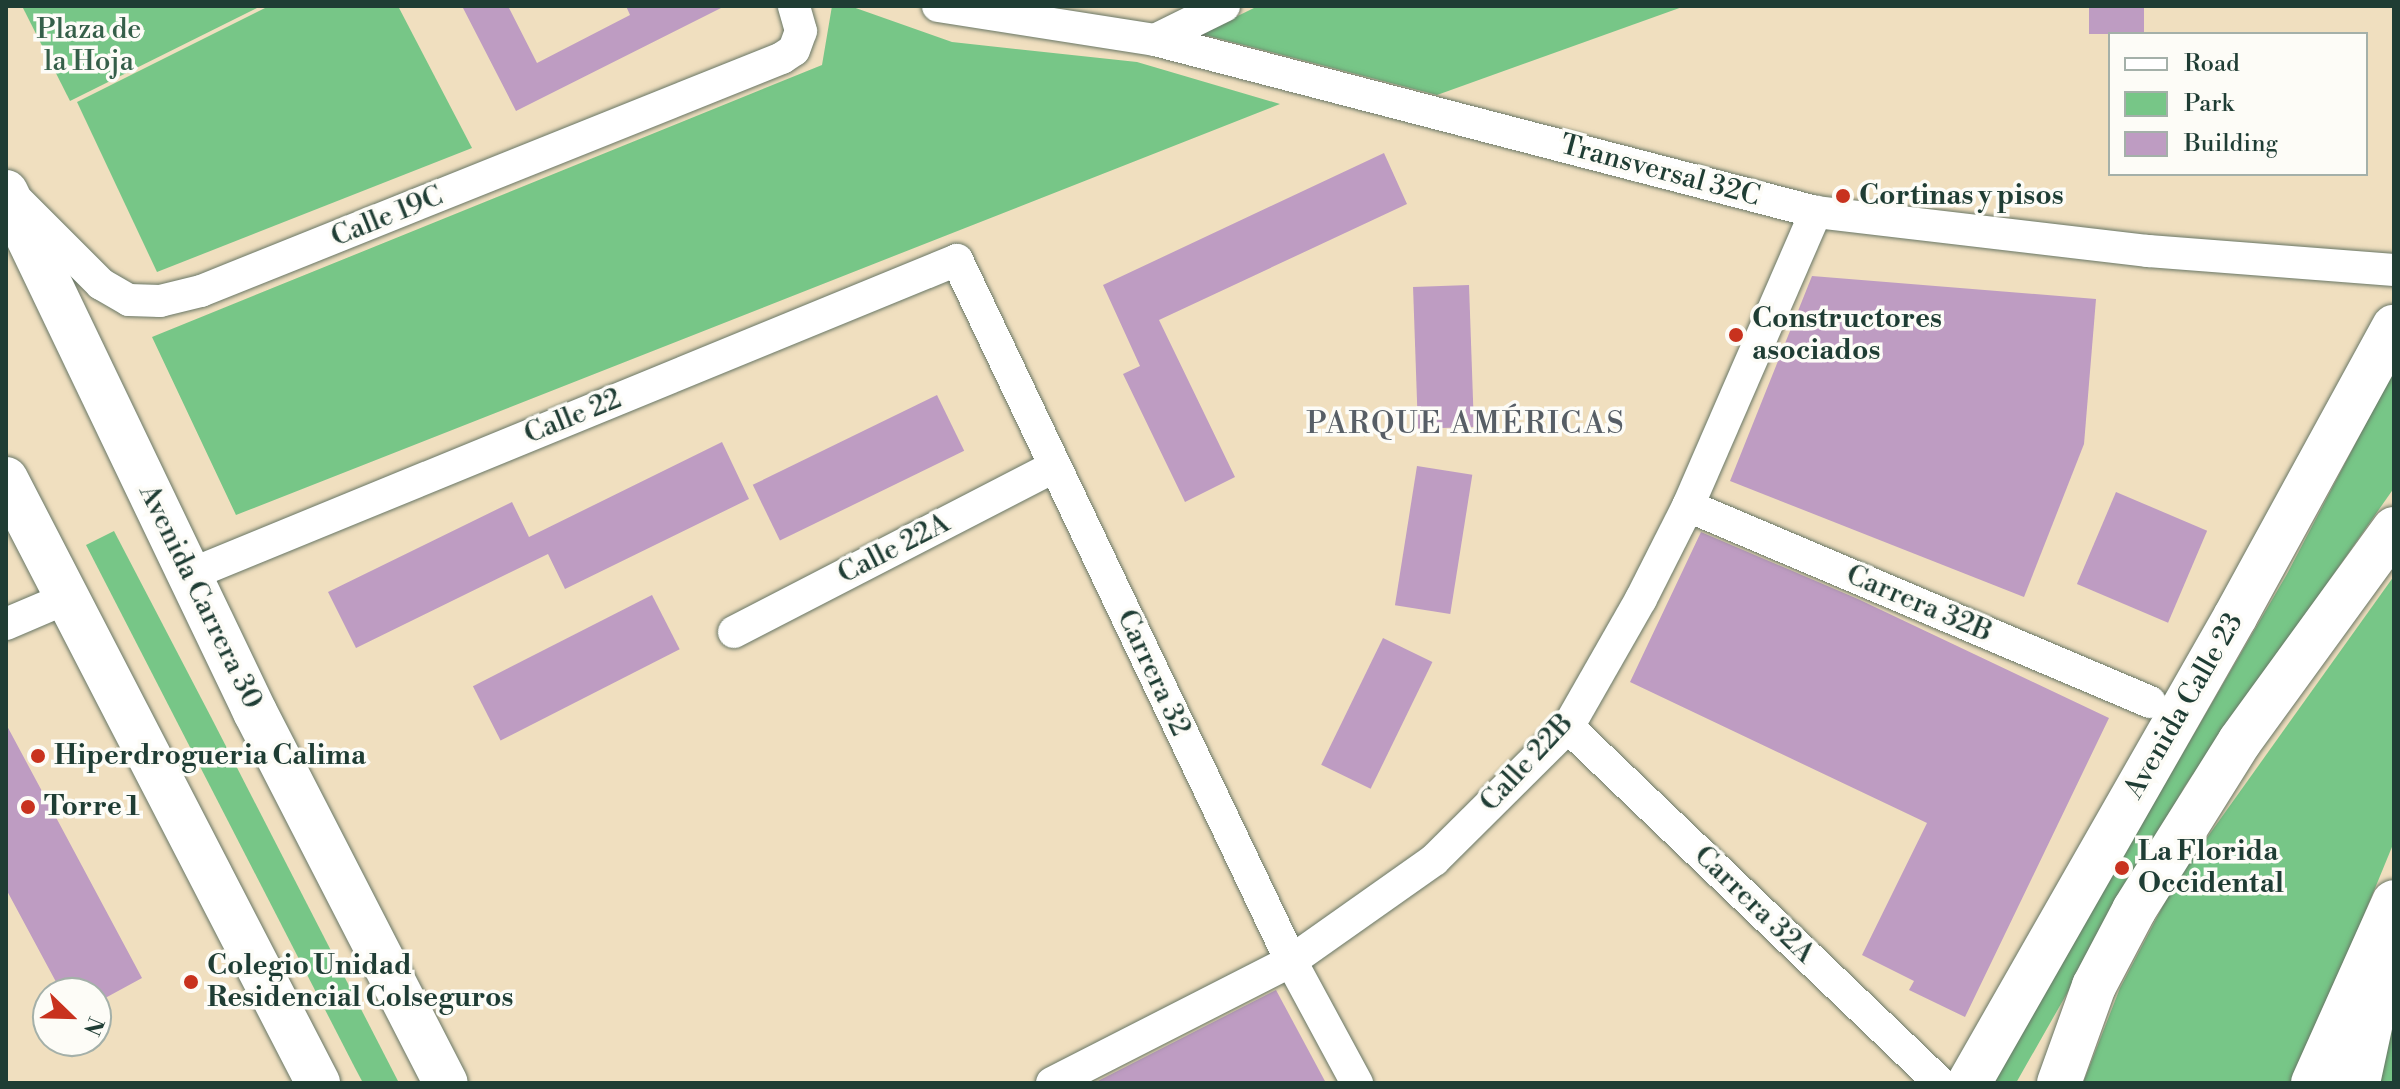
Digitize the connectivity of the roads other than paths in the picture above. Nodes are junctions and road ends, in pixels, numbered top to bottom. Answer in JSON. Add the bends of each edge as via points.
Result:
{"nodes":[{"id":1,"x":794,"y":6,"type":"edge"},
{"id":2,"x":938,"y":6,"type":"edge"},
{"id":3,"x":1224,"y":6,"type":"edge"},
{"id":4,"x":1155,"y":40,"type":"junction"},
{"id":5,"x":6,"y":190,"type":"edge"},
{"id":6,"x":1816,"y":212,"type":"junction"},
{"id":7,"x":957,"y":260,"type":"joint"},
{"id":8,"x":2394,"y":270,"type":"edge"},
{"id":9,"x":2394,"y":327,"type":"edge"},
{"id":10,"x":1055,"y":466,"type":"junction"},
{"id":11,"x":6,"y":479,"type":"edge"},
{"id":12,"x":1688,"y":506,"type":"junction"},
{"id":13,"x":2386,"y":544,"type":"edge"},
{"id":14,"x":189,"y":575,"type":"junction"},
{"id":15,"x":67,"y":598,"type":"junction"},
{"id":16,"x":6,"y":624,"type":"edge"},
{"id":17,"x":734,"y":632,"type":"dead end"},
{"id":18,"x":2150,"y":702,"type":"dead end"},
{"id":19,"x":1568,"y":727,"type":"junction"},
{"id":20,"x":2394,"y":902,"type":"edge"},
{"id":21,"x":2394,"y":911,"type":"edge"},
{"id":22,"x":1291,"y":961,"type":"junction"},
{"id":23,"x":2094,"y":986,"type":"junction"},
{"id":24,"x":318,"y":1083,"type":"edge"},
{"id":25,"x":446,"y":1083,"type":"edge"},
{"id":26,"x":1052,"y":1083,"type":"edge"},
{"id":27,"x":1357,"y":1083,"type":"edge"},
{"id":28,"x":1940,"y":1083,"type":"edge"},
{"id":29,"x":1969,"y":1083,"type":"edge"},
{"id":30,"x":2039,"y":1083,"type":"edge"},
{"id":31,"x":2059,"y":1083,"type":"edge"},
{"id":32,"x":2313,"y":1083,"type":"edge"},
{"id":33,"x":2358,"y":1083,"type":"edge"}],
"edges":[{"from":1,"to":5,"type":"street","name":"Calle 19C","via":[[801,31],[794,50],[771,63],[201,291],[160,301],[129,300],[101,284]]},
{"from":2,"to":4,"type":"street","name":"Transversal 32C"},
{"from":3,"to":4,"type":"street"},
{"from":4,"to":6,"type":"street","name":"Transversal 32C"},
{"from":5,"to":14,"type":"highway","name":"Avenida Carrera 30"},
{"from":6,"to":8,"type":"street","name":"Transversal 32C","via":[[2148,251]]},
{"from":6,"to":12,"type":"street","name":"Calle 22B"},
{"from":7,"to":10,"type":"street","name":"Carrera 32"},
{"from":7,"to":14,"type":"street","name":"Calle 22"},
{"from":9,"to":29,"type":"highway","name":"Avenida Calle 23"},
{"from":10,"to":17,"type":"street","name":"Calle 22A"},
{"from":10,"to":22,"type":"street","name":"Carrera 32"},
{"from":11,"to":15,"type":"highway"},
{"from":12,"to":18,"type":"street","name":"Carrera 32B"},
{"from":12,"to":19,"type":"street","name":"Calle 22B"},
{"from":13,"to":23,"type":"highway","via":[[2240,741],[2134,910]]},
{"from":14,"to":25,"type":"highway","name":"Avenida Carrera 30","via":[[363,929]]},
{"from":15,"to":16,"type":"street"},
{"from":15,"to":24,"type":"highway"},
{"from":19,"to":22,"type":"street","name":"Calle 22B","via":[[1434,860]]},
{"from":19,"to":28,"type":"street","name":"Carrera 32A"},
{"from":20,"to":32,"type":"highway"},
{"from":21,"to":33,"type":"highway"},
{"from":22,"to":26,"type":"street","name":"Calle 22B"},
{"from":22,"to":27,"type":"street","name":"Carrera 32"},
{"from":23,"to":30,"type":"highway"},
{"from":23,"to":31,"type":"highway"}]}
